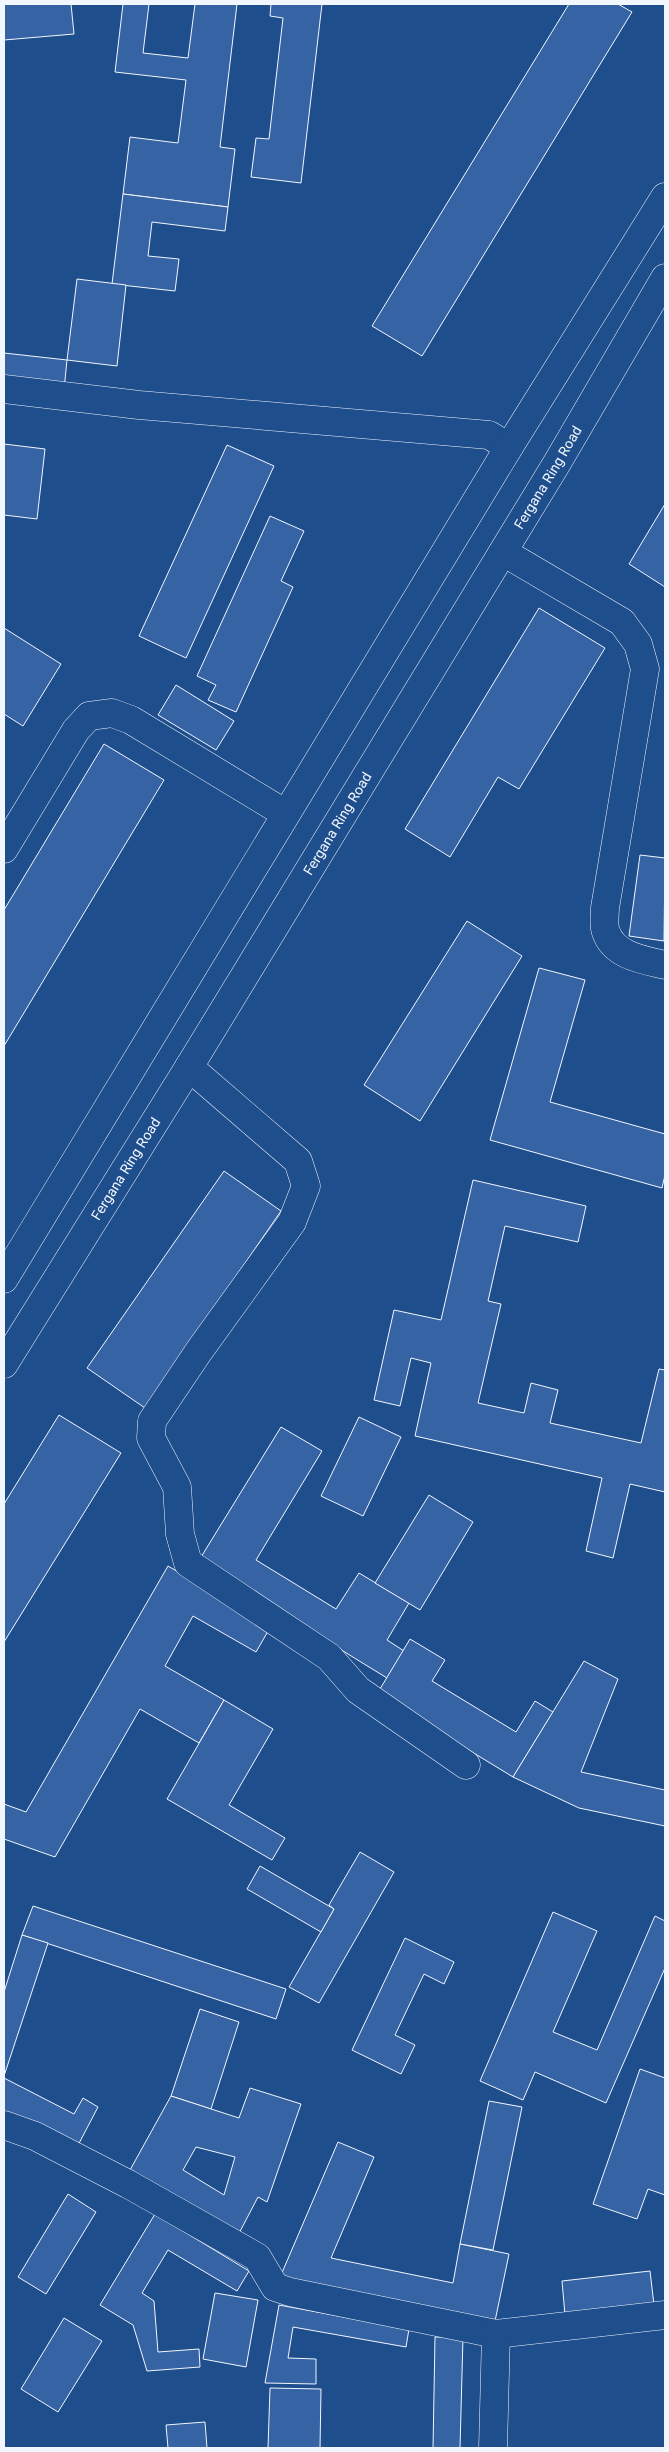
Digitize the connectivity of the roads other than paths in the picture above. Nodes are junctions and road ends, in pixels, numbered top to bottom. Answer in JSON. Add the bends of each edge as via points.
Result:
{"nodes":[{"id":1,"x":665,"y":197,"type":"edge"},
{"id":2,"x":665,"y":278,"type":"edge"},
{"id":3,"x":4,"y":389,"type":"edge"},
{"id":4,"x":509,"y":448,"type":"junction"},
{"id":5,"x":503,"y":552,"type":"junction"},
{"id":6,"x":286,"y":814,"type":"junction"},
{"id":7,"x":4,"y":849,"type":"edge"},
{"id":8,"x":665,"y":965,"type":"edge"},
{"id":9,"x":189,"y":1066,"type":"junction"},
{"id":10,"x":4,"y":1279,"type":"edge"},
{"id":11,"x":4,"y":1364,"type":"edge"},
{"id":12,"x":466,"y":1765,"type":"dead end"},
{"id":13,"x":4,"y":2125,"type":"edge"},
{"id":14,"x":665,"y":2315,"type":"edge"},
{"id":15,"x":496,"y":2334,"type":"junction"},
{"id":16,"x":494,"y":2448,"type":"edge"}],
"edges":[{"from":1,"to":4,"type":"main road"},
{"from":2,"to":5,"type":"main road","name":"Fergana Ring Road"},
{"from":3,"to":4,"type":"main road","via":[[178,408],[490,435]]},
{"from":4,"to":6,"type":"main road"},
{"from":5,"to":8,"type":"main road","via":[[622,622],[638,644],[645,669],[605,908],[605,931],[617,949],[639,959]]},
{"from":5,"to":9,"type":"main road","name":"Fergana Ring Road"},
{"from":6,"to":7,"type":"main road","via":[[131,720],[112,713],[89,716],[76,730]]},
{"from":6,"to":10,"type":"main road"},
{"from":9,"to":11,"type":"main road","name":"Fergana Ring Road"},
{"from":9,"to":12,"type":"main road","via":[[298,1161],[306,1186],[292,1222],[152,1421],[151,1438],[177,1486],[180,1534],[188,1564],[329,1657],[358,1690]]},
{"from":13,"to":15,"type":"main road","via":[[35,2136],[128,2184],[257,2257],[276,2287]]},
{"from":14,"to":15,"type":"main road"},
{"from":15,"to":16,"type":"main road"}]}
